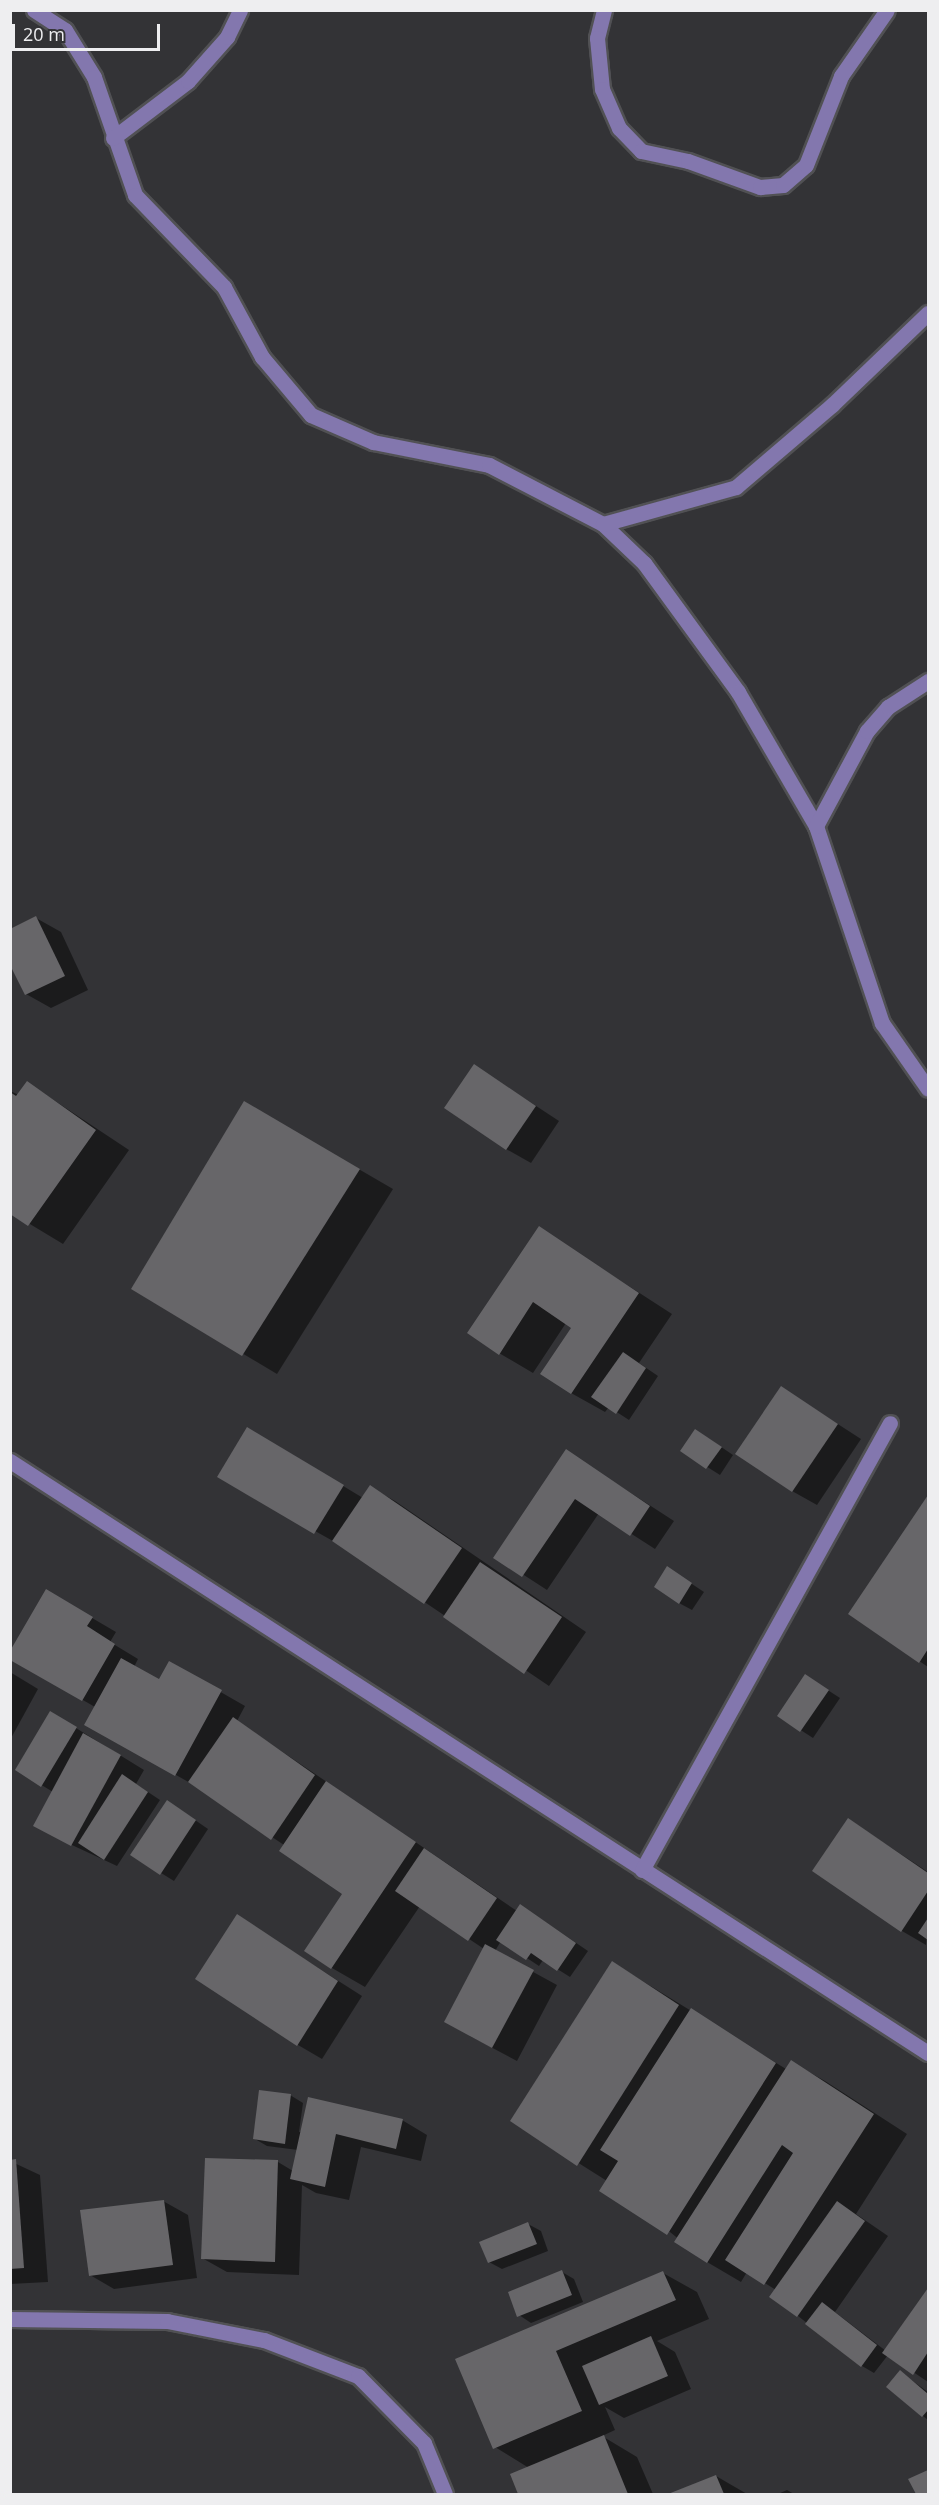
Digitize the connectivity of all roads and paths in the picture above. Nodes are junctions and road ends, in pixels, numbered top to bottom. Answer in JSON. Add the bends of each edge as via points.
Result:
{"nodes":[{"id":1,"x":34,"y":10,"type":"edge"},
{"id":2,"x":240,"y":10,"type":"edge"},
{"id":3,"x":604,"y":10,"type":"edge"},
{"id":4,"x":887,"y":10,"type":"edge"},
{"id":5,"x":113,"y":138,"type":"junction"},
{"id":6,"x":928,"y":313,"type":"edge"},
{"id":7,"x":603,"y":524,"type":"junction"},
{"id":8,"x":928,"y":681,"type":"edge"},
{"id":9,"x":816,"y":826,"type":"junction"},
{"id":10,"x":928,"y":1089,"type":"edge"},
{"id":11,"x":890,"y":1423,"type":"dead end"},
{"id":12,"x":10,"y":1461,"type":"edge"},
{"id":13,"x":642,"y":1870,"type":"junction"},
{"id":14,"x":928,"y":2053,"type":"edge"},
{"id":15,"x":10,"y":2319,"type":"edge"},
{"id":16,"x":445,"y":2494,"type":"edge"}],
"edges":[{"from":1,"to":5,"type":"street","via":[[65,30],[94,77]]},
{"from":2,"to":5,"type":"street","via":[[227,37],[188,81]]},
{"from":3,"to":4,"type":"street","via":[[597,38],[602,89],[619,128],[641,151],[688,161],[760,187],[783,185],[806,165],[841,76]]},
{"from":5,"to":7,"type":"street","via":[[135,195],[224,287],[262,357],[311,414],[373,442],[489,465]]},
{"from":6,"to":7,"type":"street","via":[[832,405],[736,487]]},
{"from":7,"to":9,"type":"street","via":[[644,563],[738,692]]},
{"from":8,"to":9,"type":"street","via":[[888,707],[867,731]]},
{"from":9,"to":10,"type":"street","via":[[882,1023]]},
{"from":11,"to":13,"type":"street"},
{"from":12,"to":13,"type":"street"},
{"from":13,"to":14,"type":"street"},
{"from":15,"to":16,"type":"street","via":[[167,2321],[264,2340],[358,2376],[424,2442]]}]}
